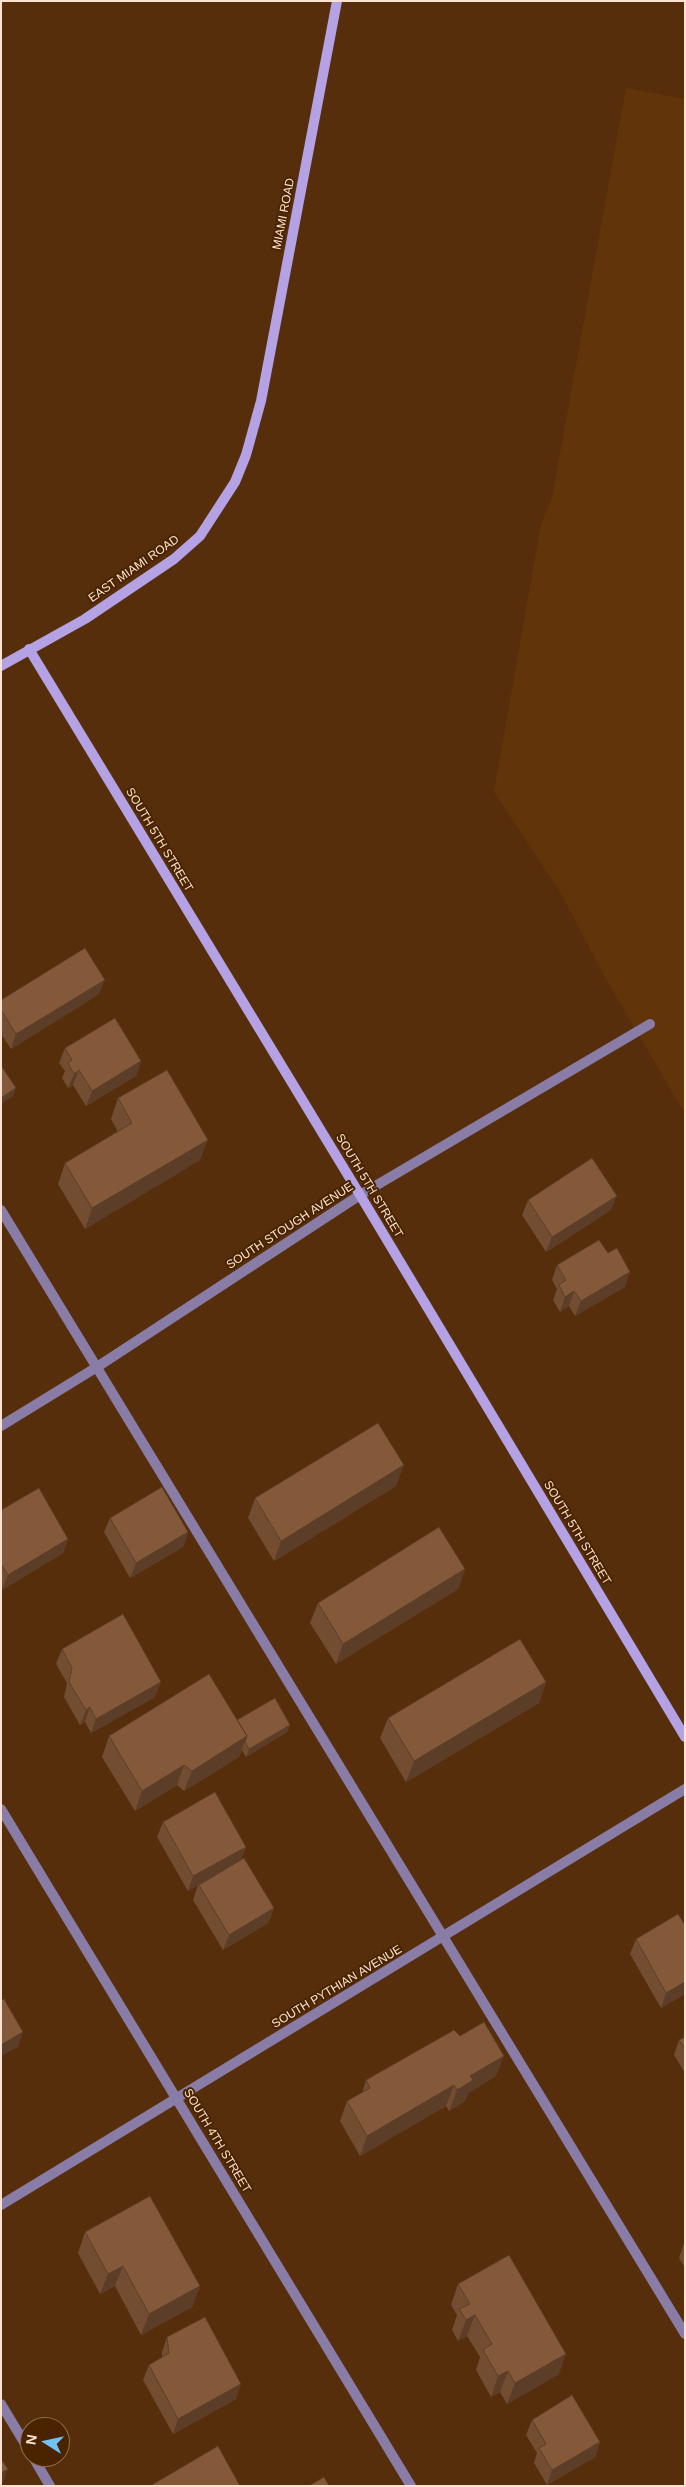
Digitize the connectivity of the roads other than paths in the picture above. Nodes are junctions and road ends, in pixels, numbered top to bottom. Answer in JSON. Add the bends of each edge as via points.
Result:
{"nodes":[{"id":1,"x":337,"y":1,"type":"edge"},
{"id":2,"x":253,"y":430,"type":"joint"},
{"id":3,"x":29,"y":649,"type":"junction"},
{"id":4,"x":1,"y":666,"type":"edge"},
{"id":5,"x":650,"y":1024,"type":"dead end"},
{"id":6,"x":360,"y":1194,"type":"junction"},
{"id":7,"x":1,"y":1210,"type":"edge"},
{"id":8,"x":97,"y":1368,"type":"junction"},
{"id":9,"x":1,"y":1426,"type":"edge"},
{"id":10,"x":685,"y":1737,"type":"edge"},
{"id":11,"x":685,"y":1790,"type":"edge"},
{"id":12,"x":1,"y":1809,"type":"edge"},
{"id":13,"x":444,"y":1938,"type":"junction"},
{"id":14,"x":177,"y":2099,"type":"junction"},
{"id":15,"x":1,"y":2205,"type":"edge"},
{"id":16,"x":685,"y":2334,"type":"edge"},
{"id":17,"x":1,"y":2404,"type":"edge"},
{"id":18,"x":20,"y":2435,"type":"edge"},
{"id":19,"x":39,"y":2467,"type":"edge"},
{"id":20,"x":50,"y":2486,"type":"edge"},
{"id":21,"x":411,"y":2486,"type":"edge"}],
"edges":[{"from":1,"to":2,"type":"street","name":"MIAMI ROAD"},
{"from":2,"to":3,"type":"street","name":"EAST MIAMI ROAD","via":[[235,482],[200,536],[157,571],[86,619]]},
{"from":3,"to":4,"type":"street","name":"EAST MIAMI ROAD"},
{"from":3,"to":6,"type":"street","name":"SOUTH 5TH STREET"},
{"from":5,"to":6,"type":"street","name":"SOUTH STOUGH AVENUE"},
{"from":6,"to":8,"type":"street","name":"SOUTH STOUGH AVENUE"},
{"from":6,"to":10,"type":"street","name":"SOUTH 5TH STREET"},
{"from":7,"to":8,"type":"street"},
{"from":8,"to":9,"type":"street","name":"SOUTH STOUGH AVENUE"},
{"from":8,"to":13,"type":"street"},
{"from":11,"to":13,"type":"street","name":"SOUTH PYTHIAN AVENUE"},
{"from":12,"to":14,"type":"street","name":"SOUTH 4TH STREET"},
{"from":13,"to":14,"type":"street","name":"SOUTH PYTHIAN AVENUE"},
{"from":13,"to":16,"type":"street"},
{"from":14,"to":15,"type":"street","name":"SOUTH PYTHIAN AVENUE"},
{"from":14,"to":21,"type":"street","name":"SOUTH 4TH STREET"},
{"from":17,"to":18,"type":"street"},
{"from":19,"to":20,"type":"street"}]}
